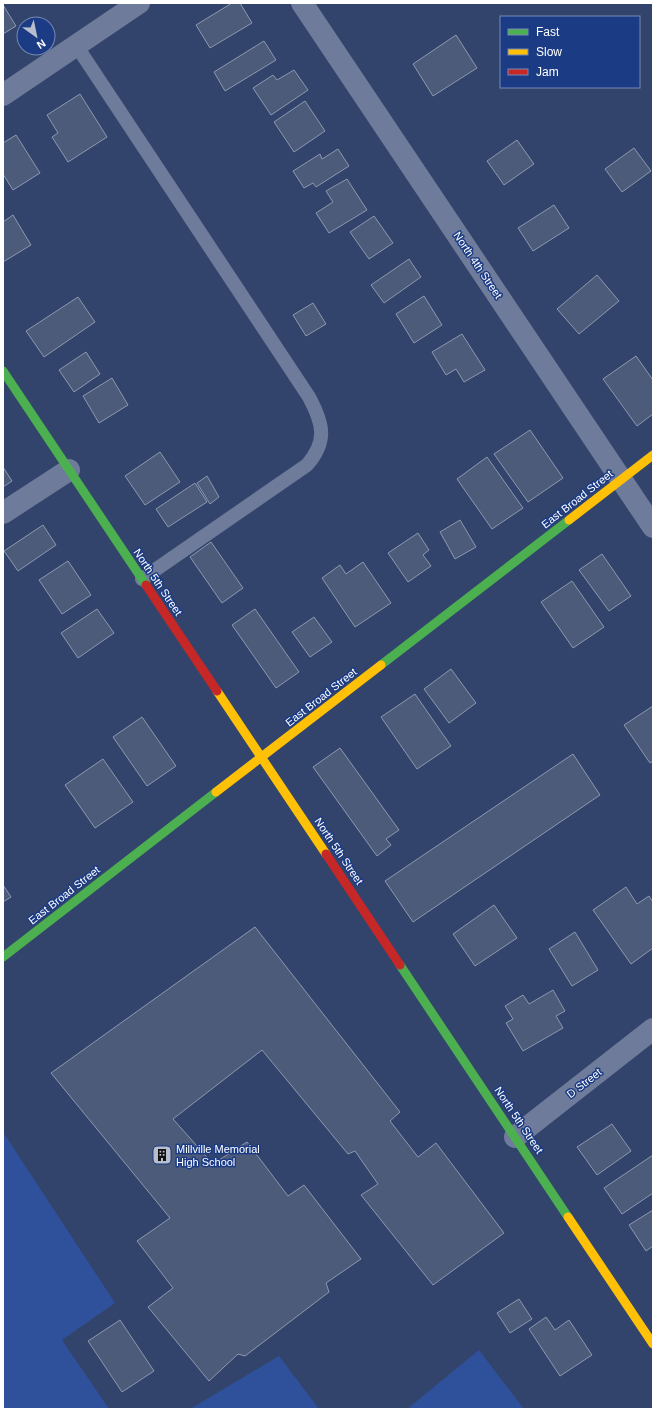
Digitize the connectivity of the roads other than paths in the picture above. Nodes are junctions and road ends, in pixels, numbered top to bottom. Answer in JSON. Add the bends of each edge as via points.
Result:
{"nodes":[{"id":1,"x":139,"y":3,"type":"edge"},
{"id":2,"x":302,"y":3,"type":"edge"},
{"id":3,"x":76,"y":45,"type":"junction"},
{"id":4,"x":3,"y":95,"type":"edge"},
{"id":5,"x":3,"y":371,"type":"edge"},
{"id":6,"x":653,"y":455,"type":"edge"},
{"id":7,"x":68,"y":470,"type":"junction"},
{"id":8,"x":621,"y":480,"type":"junction"},
{"id":9,"x":3,"y":513,"type":"edge"},
{"id":10,"x":653,"y":527,"type":"edge"},
{"id":11,"x":142,"y":579,"type":"junction"},
{"id":12,"x":262,"y":757,"type":"junction"},
{"id":13,"x":3,"y":957,"type":"edge"},
{"id":14,"x":653,"y":1029,"type":"edge"},
{"id":15,"x":515,"y":1137,"type":"junction"},
{"id":16,"x":653,"y":1344,"type":"edge"}],
"edges":[{"from":1,"to":3,"type":"street"},
{"from":2,"to":8,"type":"street","name":"North 4th Street"},
{"from":3,"to":4,"type":"street"},
{"from":3,"to":11,"type":"lane","via":[[309,397],[322,428],[316,456],[308,465]]},
{"from":5,"to":7,"type":"street","name":"North 5th Street"},
{"from":6,"to":8,"type":"street","name":"East Broad Street"},
{"from":7,"to":9,"type":"street"},
{"from":7,"to":11,"type":"street","name":"North 5th Street"},
{"from":8,"to":10,"type":"street","name":"North 4th Street"},
{"from":8,"to":12,"type":"street","name":"East Broad Street"},
{"from":11,"to":12,"type":"street","name":"North 5th Street"},
{"from":12,"to":13,"type":"street","name":"East Broad Street"},
{"from":12,"to":15,"type":"street","name":"North 5th Street"},
{"from":14,"to":15,"type":"street","name":"D Street"},
{"from":15,"to":16,"type":"street","name":"North 5th Street"}]}
